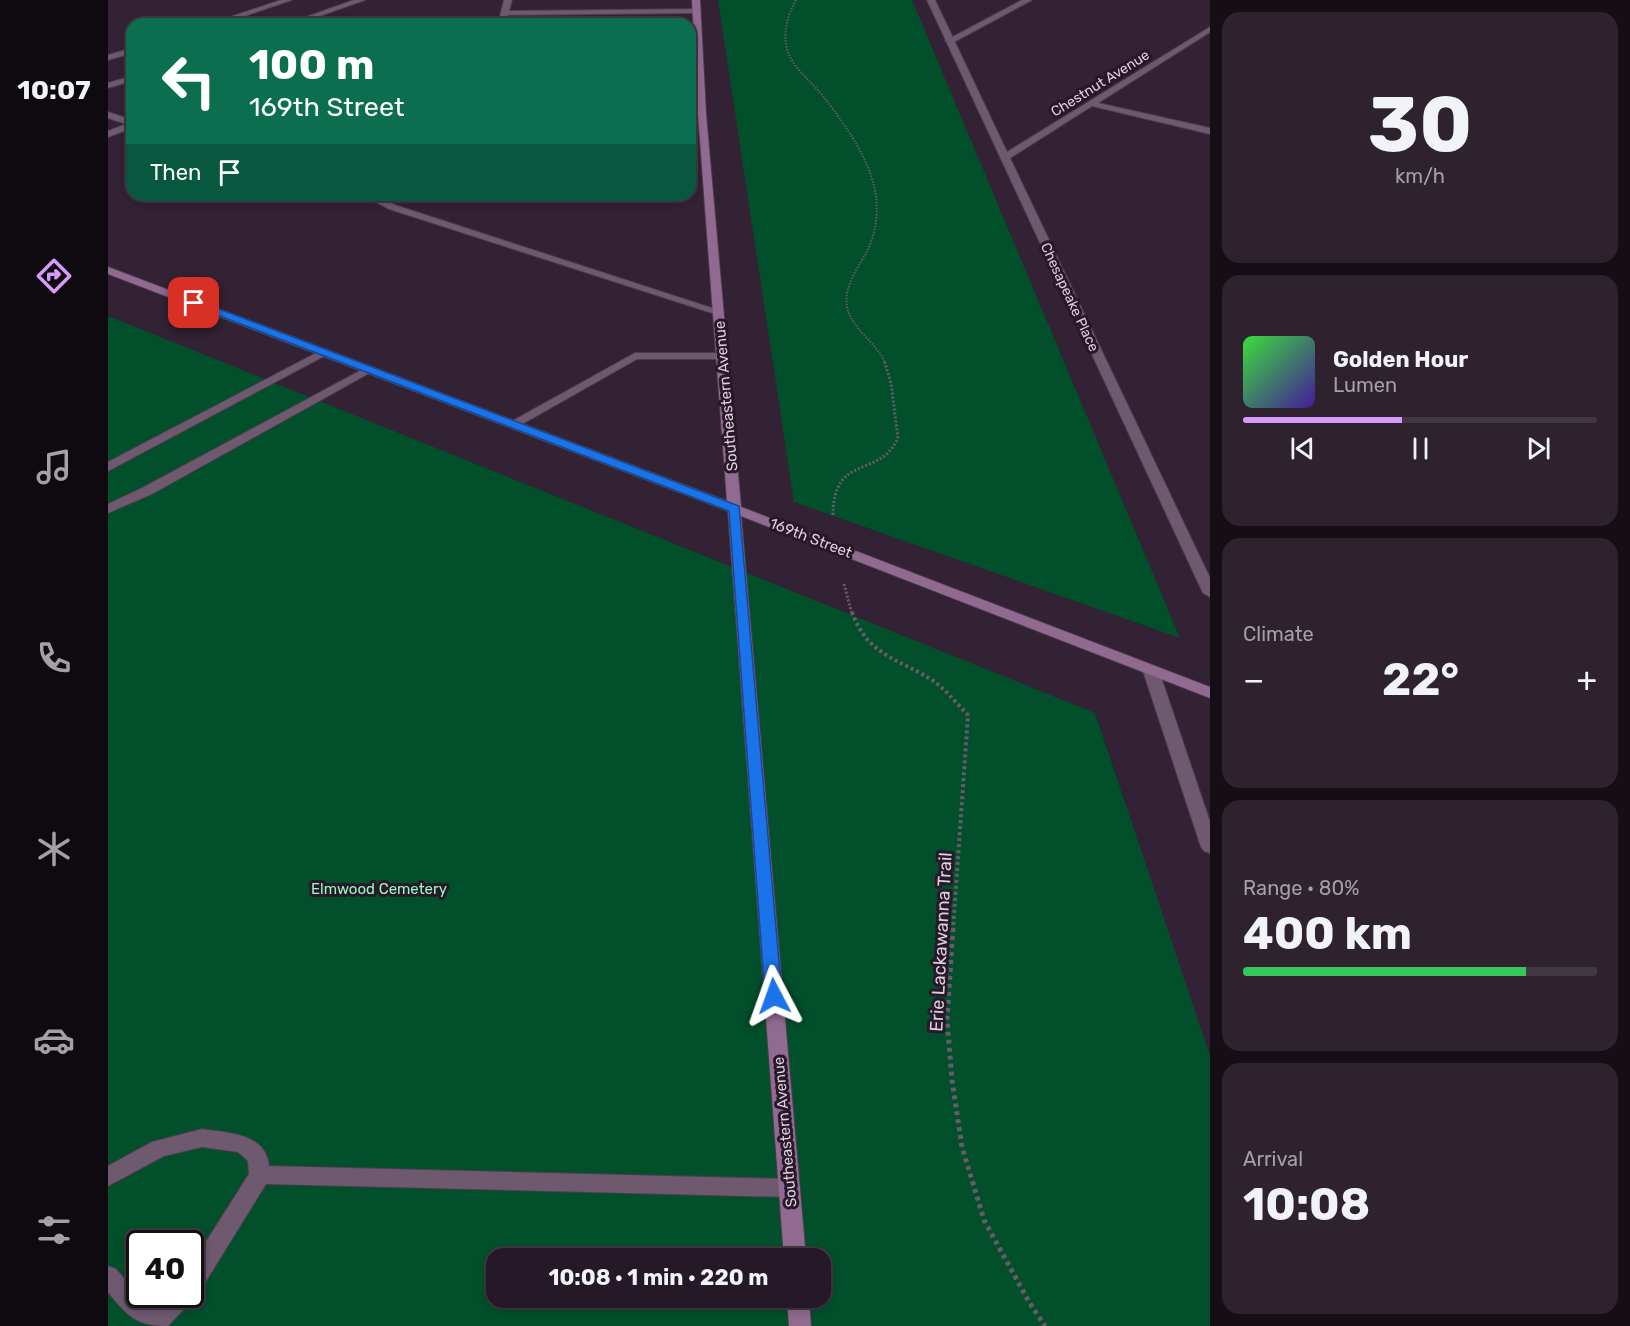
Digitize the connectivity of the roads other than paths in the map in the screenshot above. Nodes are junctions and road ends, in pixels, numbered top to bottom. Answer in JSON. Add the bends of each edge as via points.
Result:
{"nodes":[{"id":1,"x":288,"y":0,"type":"edge"},
{"id":2,"x":361,"y":0,"type":"edge"},
{"id":3,"x":508,"y":0,"type":"edge"},
{"id":4,"x":601,"y":0,"type":"edge"},
{"id":5,"x":696,"y":0,"type":"edge"},
{"id":6,"x":931,"y":0,"type":"edge"},
{"id":7,"x":1028,"y":0,"type":"edge"},
{"id":8,"x":697,"y":11,"type":"junction"},
{"id":9,"x":600,"y":12,"type":"junction"},
{"id":10,"x":505,"y":13,"type":"junction"},
{"id":11,"x":232,"y":18,"type":"edge"},
{"id":12,"x":308,"y":18,"type":"edge"},
{"id":13,"x":504,"y":18,"type":"edge"},
{"id":14,"x":696,"y":18,"type":"edge"},
{"id":15,"x":1210,"y":29,"type":"edge"},
{"id":16,"x":949,"y":41,"type":"junction"},
{"id":17,"x":696,"y":46,"type":"edge"},
{"id":18,"x":126,"y":52,"type":"edge"},
{"id":19,"x":108,"y":58,"type":"edge"},
{"id":20,"x":126,"y":80,"type":"edge"},
{"id":21,"x":108,"y":86,"type":"edge"},
{"id":22,"x":696,"y":88,"type":"edge"},
{"id":23,"x":701,"y":88,"type":"junction"},
{"id":24,"x":1093,"y":104,"type":"junction"},
{"id":25,"x":696,"y":114,"type":"edge"},
{"id":26,"x":702,"y":114,"type":"junction"},
{"id":27,"x":108,"y":115,"type":"edge"},
{"id":28,"x":126,"y":122,"type":"edge"},
{"id":29,"x":126,"y":126,"type":"edge"},
{"id":30,"x":1210,"y":130,"type":"edge"},
{"id":31,"x":108,"y":134,"type":"edge"},
{"id":32,"x":1004,"y":158,"type":"junction"},
{"id":33,"x":380,"y":201,"type":"edge"},
{"id":34,"x":108,"y":270,"type":"edge"},
{"id":35,"x":719,"y":312,"type":"junction"},
{"id":36,"x":324,"y":352,"type":"junction"},
{"id":37,"x":722,"y":356,"type":"junction"},
{"id":38,"x":369,"y":369,"type":"junction"},
{"id":39,"x":513,"y":424,"type":"junction"},
{"id":40,"x":108,"y":467,"type":"edge"},
{"id":41,"x":108,"y":509,"type":"edge"},
{"id":42,"x":735,"y":509,"type":"junction"},
{"id":43,"x":1210,"y":594,"type":"edge"},
{"id":44,"x":1151,"y":671,"type":"junction"},
{"id":45,"x":1209,"y":691,"type":"edge"},
{"id":46,"x":1210,"y":847,"type":"edge"},
{"id":47,"x":260,"y":1175,"type":"junction"},
{"id":48,"x":108,"y":1178,"type":"edge"},
{"id":49,"x":789,"y":1188,"type":"junction"},
{"id":50,"x":794,"y":1248,"type":"edge"},
{"id":51,"x":204,"y":1265,"type":"edge"},
{"id":52,"x":108,"y":1276,"type":"edge"},
{"id":53,"x":171,"y":1308,"type":"edge"},
{"id":54,"x":799,"y":1308,"type":"edge"},
{"id":55,"x":157,"y":1323,"type":"edge"},
{"id":56,"x":800,"y":1326,"type":"edge"}],
"edges":[{"from":1,"to":11,"type":"street"},
{"from":2,"to":12,"type":"street"},
{"from":3,"to":10,"type":"street"},
{"from":4,"to":9,"type":"street"},
{"from":5,"to":8,"type":"street","name":"Southeastern Avenue"},
{"from":6,"to":16,"type":"street","name":"Chesapeake Place"},
{"from":7,"to":16,"type":"street"},
{"from":8,"to":9,"type":"street"},
{"from":8,"to":14,"type":"street","name":"Southeastern Avenue"},
{"from":9,"to":10,"type":"street"},
{"from":10,"to":13,"type":"street"},
{"from":15,"to":24,"type":"street","name":"Chestnut Avenue"},
{"from":16,"to":32,"type":"street","name":"Chesapeake Place"},
{"from":17,"to":23,"type":"street","name":"Southeastern Avenue"},
{"from":18,"to":19,"type":"street"},
{"from":20,"to":21,"type":"street"},
{"from":22,"to":23,"type":"street"},
{"from":23,"to":26,"type":"street","name":"Southeastern Avenue"},
{"from":24,"to":30,"type":"street"},
{"from":24,"to":32,"type":"street","name":"Chestnut Avenue"},
{"from":25,"to":26,"type":"street"},
{"from":26,"to":35,"type":"street","name":"Southeastern Avenue"},
{"from":27,"to":28,"type":"street"},
{"from":29,"to":31,"type":"street"},
{"from":32,"to":43,"type":"street","name":"Chesapeake Place"},
{"from":33,"to":35,"type":"street"},
{"from":34,"to":36,"type":"street","name":"169th Street"},
{"from":35,"to":37,"type":"street","name":"Southeastern Avenue"},
{"from":36,"to":38,"type":"street","name":"169th Street"},
{"from":36,"to":40,"type":"street"},
{"from":37,"to":39,"type":"street","via":[[635,356]]},
{"from":37,"to":42,"type":"street","name":"Southeastern Avenue"},
{"from":38,"to":39,"type":"street","name":"169th Street"},
{"from":38,"to":41,"type":"street"},
{"from":39,"to":42,"type":"street","name":"169th Street"},
{"from":42,"to":44,"type":"street","name":"169th Street"},
{"from":42,"to":49,"type":"street","name":"Southeastern Avenue"},
{"from":44,"to":45,"type":"street","name":"169th Street"},
{"from":44,"to":46,"type":"street"},
{"from":47,"to":48,"type":"street","via":[[258,1157],[243,1144],[202,1138],[159,1148]]},
{"from":47,"to":49,"type":"street"},
{"from":47,"to":51,"type":"street"},
{"from":49,"to":50,"type":"street","name":"Southeastern Avenue"},
{"from":52,"to":55,"type":"street","via":[[132,1304]]},
{"from":53,"to":55,"type":"street"},
{"from":54,"to":56,"type":"street"}]}
